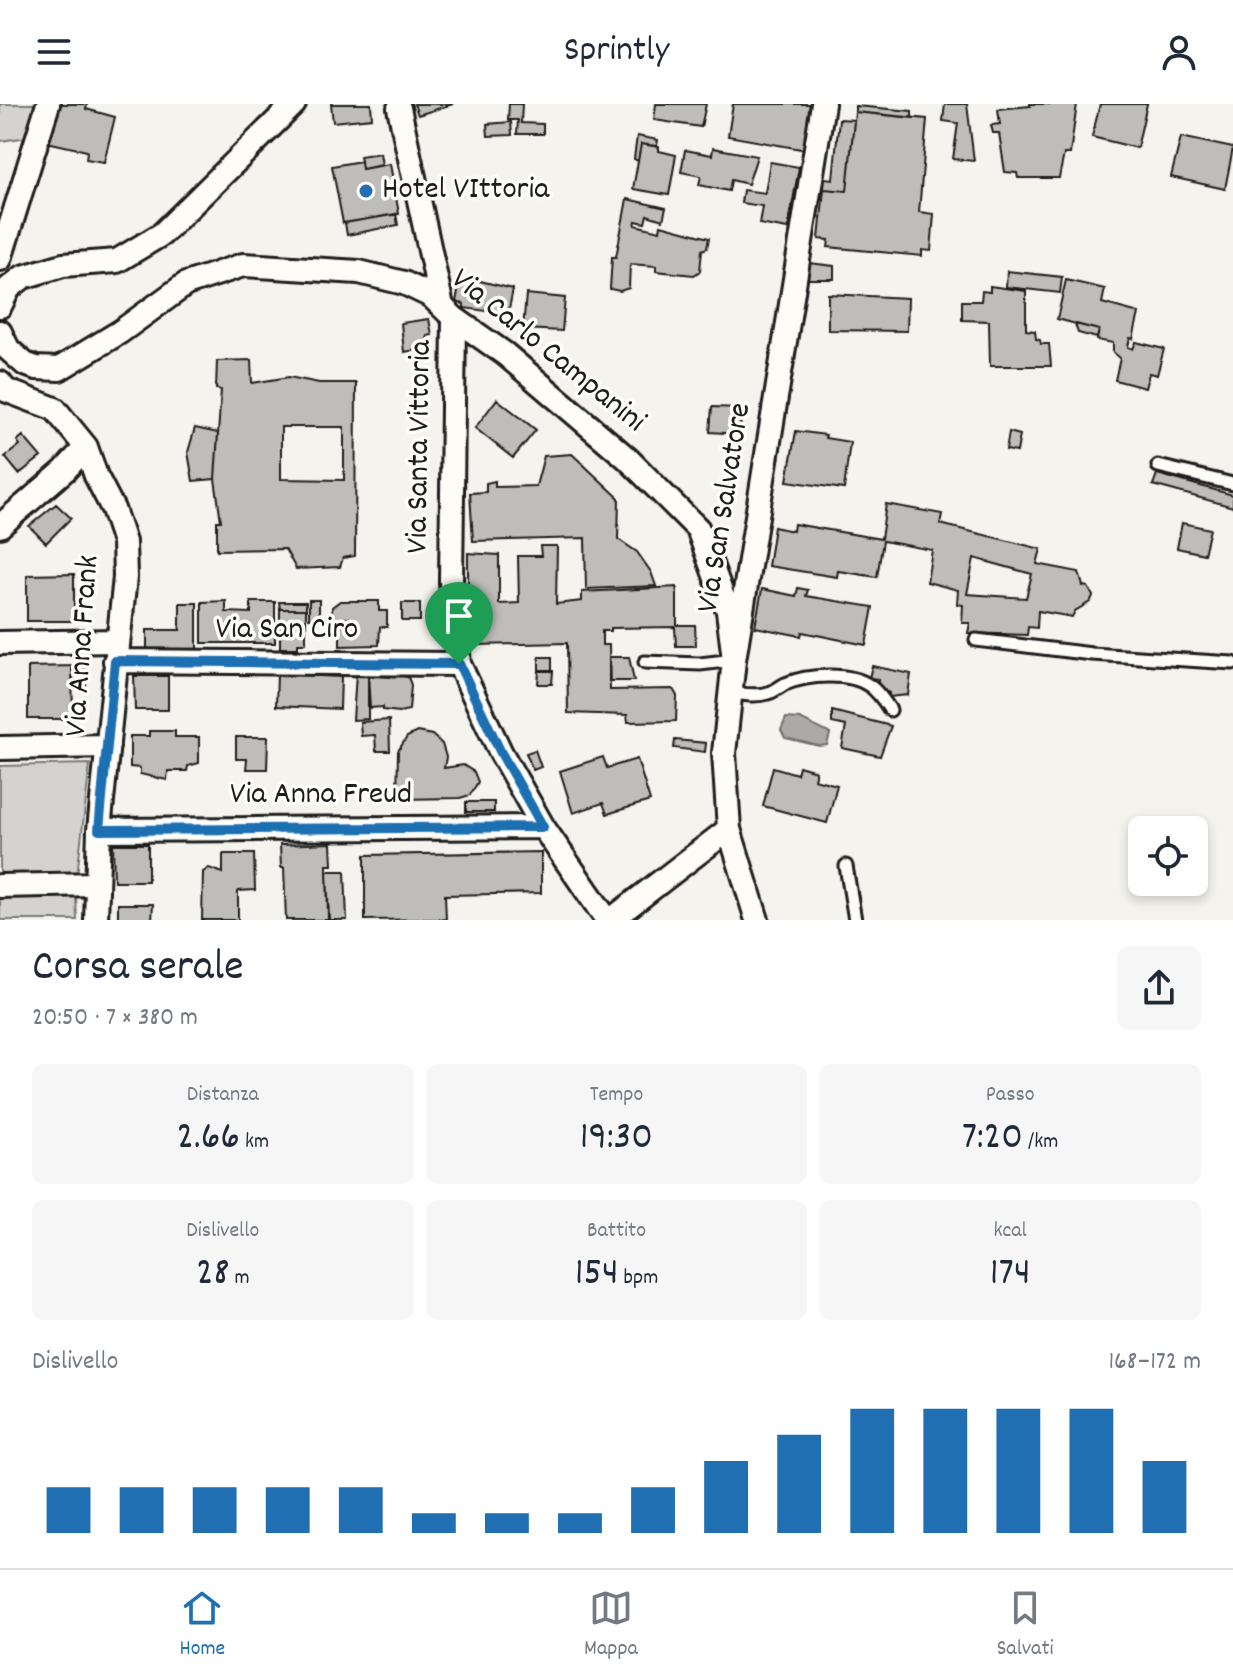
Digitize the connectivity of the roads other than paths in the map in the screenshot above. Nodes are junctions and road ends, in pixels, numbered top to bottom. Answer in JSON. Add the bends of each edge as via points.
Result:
{"nodes":[{"id":1,"x":48,"y":104,"type":"edge"},
{"id":2,"x":294,"y":104,"type":"edge"},
{"id":3,"x":823,"y":104,"type":"edge"},
{"id":4,"x":399,"y":108,"type":"dead end"},
{"id":5,"x":1,"y":252,"type":"edge"},
{"id":6,"x":23,"y":277,"type":"junction"},
{"id":7,"x":0,"y":306,"type":"edge"},
{"id":8,"x":448,"y":312,"type":"junction"},
{"id":9,"x":0,"y":332,"type":"edge"},
{"id":10,"x":0,"y":383,"type":"edge"},
{"id":11,"x":86,"y":447,"type":"junction"},
{"id":12,"x":1158,"y":466,"type":"dead end"},
{"id":13,"x":1233,"y":484,"type":"edge"},
{"id":14,"x":0,"y":526,"type":"edge"},
{"id":15,"x":976,"y":640,"type":"dead end"},
{"id":16,"x":0,"y":643,"type":"edge"},
{"id":17,"x":116,"y":651,"type":"junction"},
{"id":18,"x":734,"y":660,"type":"junction"},
{"id":19,"x":645,"y":662,"type":"dead end"},
{"id":20,"x":1233,"y":663,"type":"edge"},
{"id":21,"x":459,"y":664,"type":"junction"},
{"id":22,"x":731,"y":693,"type":"junction"},
{"id":23,"x":890,"y":710,"type":"dead end"},
{"id":24,"x":108,"y":746,"type":"junction"},
{"id":25,"x":0,"y":748,"type":"edge"},
{"id":26,"x":543,"y":827,"type":"junction"},
{"id":27,"x":729,"y":829,"type":"junction"},
{"id":28,"x":99,"y":830,"type":"junction"},
{"id":29,"x":846,"y":866,"type":"dead end"},
{"id":30,"x":96,"y":884,"type":"junction"},
{"id":31,"x":0,"y":886,"type":"edge"},
{"id":32,"x":96,"y":920,"type":"edge"},
{"id":33,"x":609,"y":920,"type":"edge"},
{"id":34,"x":757,"y":920,"type":"edge"},
{"id":35,"x":855,"y":920,"type":"edge"}],
"edges":[{"from":1,"to":5,"type":"street"},
{"from":2,"to":6,"type":"street","via":[[162,234],[117,261],[63,265]]},
{"from":3,"to":18,"type":"street","name":"Via San Salvatore"},
{"from":4,"to":8,"type":"street","name":"Via Santa Vittoria"},
{"from":5,"to":6,"type":"street"},
{"from":6,"to":7,"type":"street","via":[[9,288]]},
{"from":8,"to":9,"type":"street","name":"Via Carlo Campanini","via":[[431,296],[404,283],[359,272],[243,265],[186,284],[59,369],[25,364],[8,349]]},
{"from":8,"to":18,"type":"street","name":"Via Carlo Campanini","via":[[628,459],[698,529],[728,611]]},
{"from":8,"to":21,"type":"street","name":"Via Santa Vittoria","via":[[451,582]]},
{"from":10,"to":11,"type":"street","name":"Via Anna Frank","via":[[5,390],[55,409]]},
{"from":11,"to":14,"type":"street"},
{"from":11,"to":17,"type":"street","name":"Via Anna Frank","via":[[124,542]]},
{"from":12,"to":13,"type":"lane"},
{"from":15,"to":20,"type":"lane"},
{"from":16,"to":17,"type":"street","name":"Via San Ciro"},
{"from":17,"to":21,"type":"street","name":"Via San Ciro"},
{"from":17,"to":24,"type":"street","name":"Via Anna Frank"},
{"from":18,"to":19,"type":"lane"},
{"from":18,"to":22,"type":"street","name":"Via San Salvatore"},
{"from":21,"to":26,"type":"street","name":"Via Santa Vittoria"},
{"from":22,"to":23,"type":"lane","via":[[770,693],[786,684],[834,677],[870,686]]},
{"from":22,"to":27,"type":"street","name":"Via San Salvatore","via":[[724,753]]},
{"from":24,"to":25,"type":"street"},
{"from":24,"to":28,"type":"street","name":"Via Anna Frank"},
{"from":26,"to":28,"type":"street","name":"Via Anna Freud"},
{"from":26,"to":33,"type":"street","name":"Via Santa Vittoria"},
{"from":27,"to":33,"type":"street"},
{"from":27,"to":34,"type":"street","name":"Via San Salvatore"},
{"from":28,"to":30,"type":"street","name":"Via Anna Frank"},
{"from":29,"to":35,"type":"lane"},
{"from":30,"to":31,"type":"street"},
{"from":30,"to":32,"type":"street","name":"Via Anna Frank"}]}
